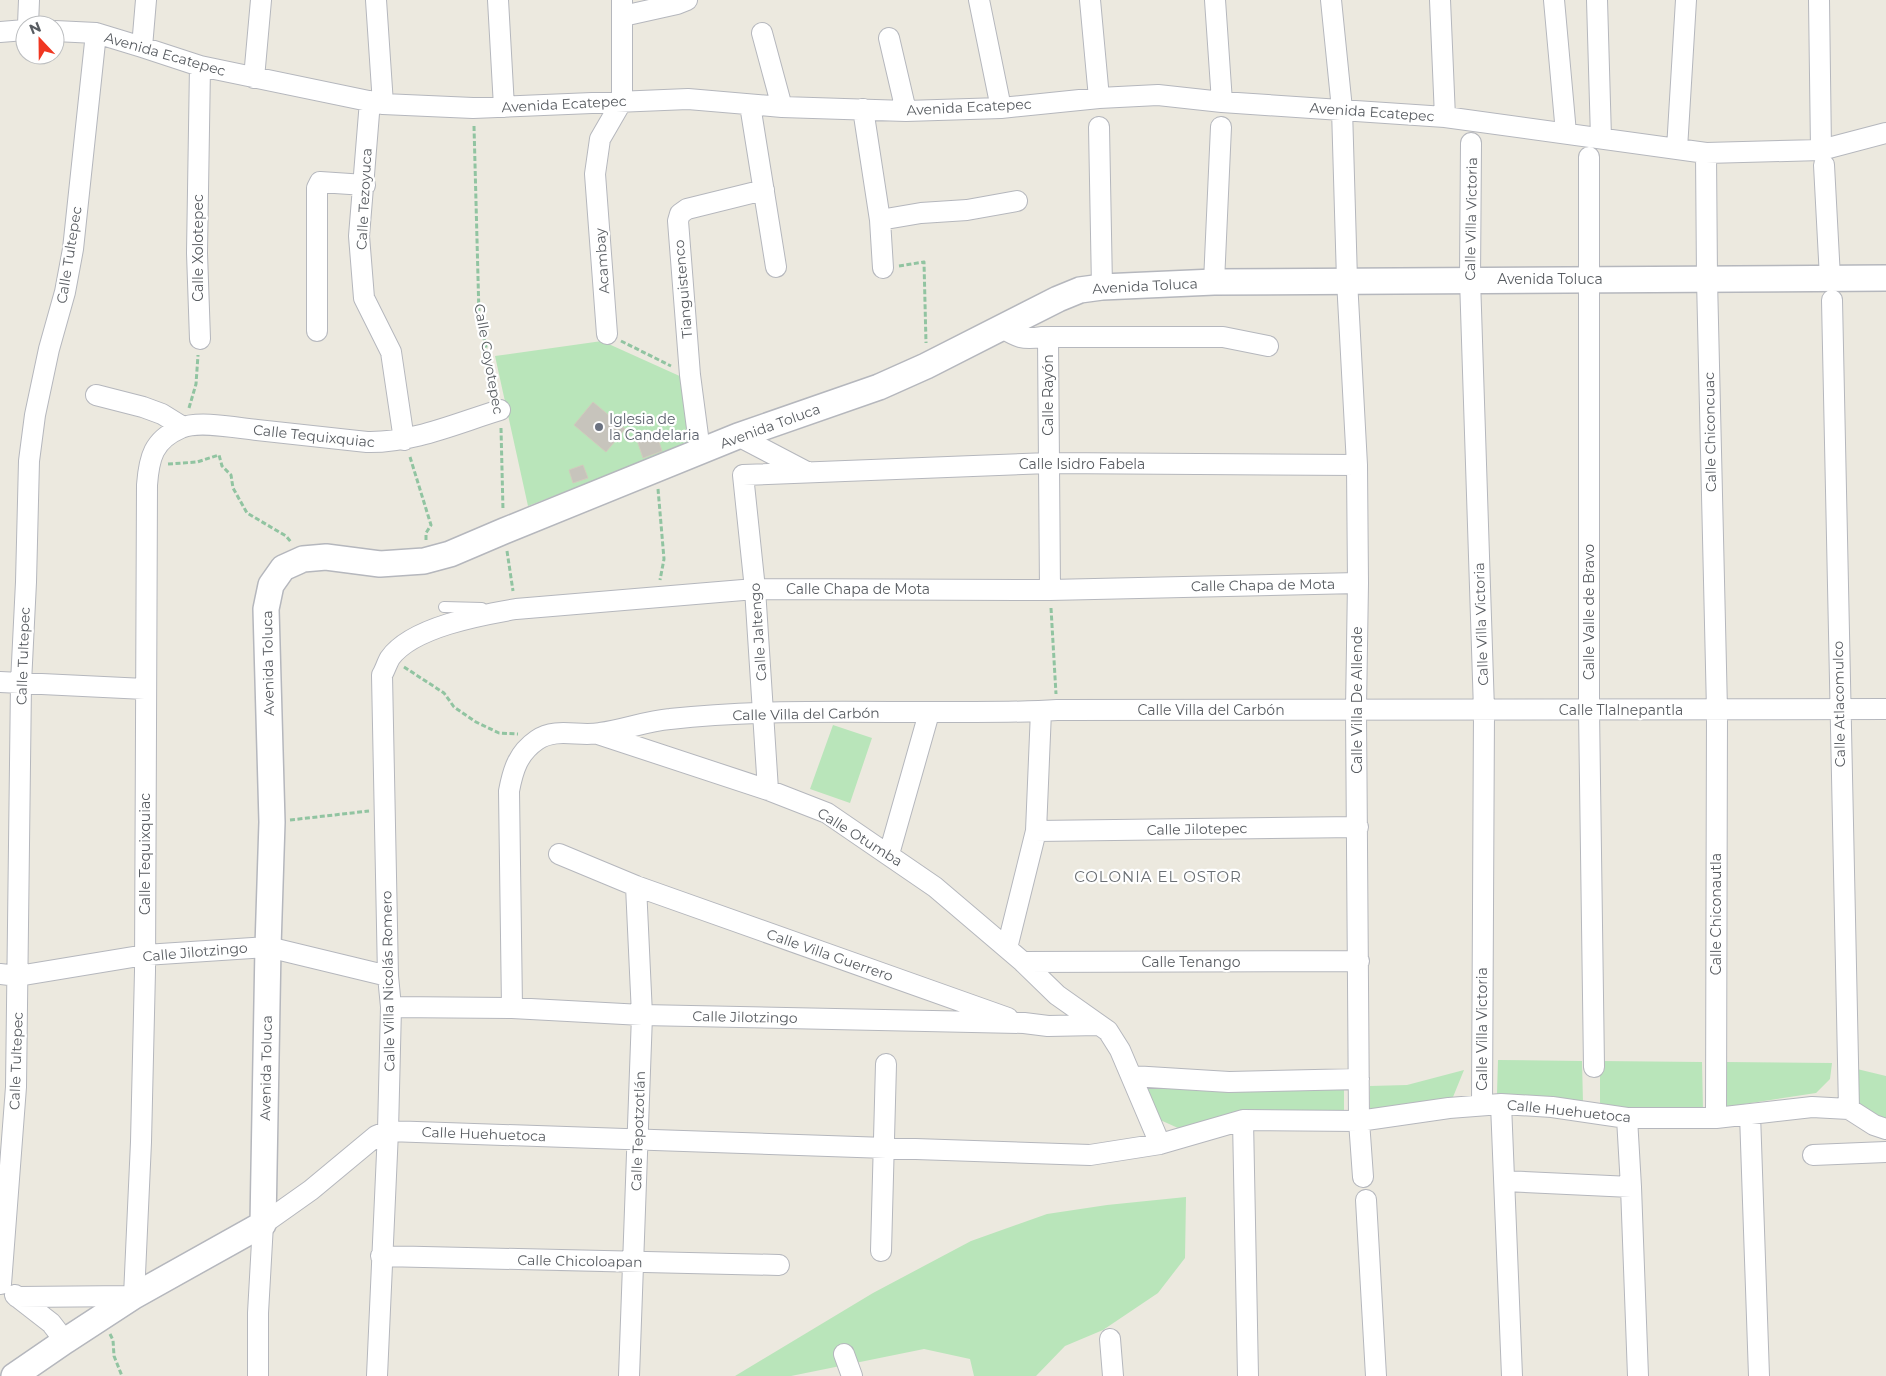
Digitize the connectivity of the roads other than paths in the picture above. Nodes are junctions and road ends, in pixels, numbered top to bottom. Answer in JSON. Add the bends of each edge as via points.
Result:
{"nodes":[{"id":1,"x":28,"y":0,"type":"edge"},
{"id":2,"x":146,"y":0,"type":"edge"},
{"id":3,"x":261,"y":0,"type":"edge"},
{"id":4,"x":376,"y":0,"type":"edge"},
{"id":5,"x":498,"y":0,"type":"edge"},
{"id":6,"x":687,"y":0,"type":"edge"},
{"id":7,"x":979,"y":0,"type":"edge"},
{"id":8,"x":1090,"y":0,"type":"edge"},
{"id":9,"x":1215,"y":0,"type":"edge"},
{"id":10,"x":1331,"y":0,"type":"edge"},
{"id":11,"x":1440,"y":0,"type":"edge"},
{"id":12,"x":1554,"y":0,"type":"edge"},
{"id":13,"x":1597,"y":0,"type":"edge"},
{"id":14,"x":1686,"y":0,"type":"edge"},
{"id":15,"x":1819,"y":0,"type":"edge"},
{"id":16,"x":623,"y":8,"type":"edge"},
{"id":17,"x":28,"y":15,"type":"edge"},
{"id":18,"x":15,"y":31,"type":"edge"},
{"id":19,"x":0,"y":32,"type":"edge"},
{"id":20,"x":65,"y":32,"type":"edge"},
{"id":21,"x":762,"y":33,"type":"dead end"},
{"id":22,"x":96,"y":34,"type":"junction"},
{"id":23,"x":889,"y":38,"type":"dead end"},
{"id":24,"x":142,"y":47,"type":"junction"},
{"id":25,"x":200,"y":66,"type":"junction"},
{"id":26,"x":254,"y":78,"type":"junction"},
{"id":27,"x":1099,"y":98,"type":"junction"},
{"id":28,"x":622,"y":101,"type":"junction"},
{"id":29,"x":1222,"y":102,"type":"junction"},
{"id":30,"x":376,"y":103,"type":"junction"},
{"id":31,"x":750,"y":105,"type":"junction"},
{"id":32,"x":504,"y":107,"type":"junction"},
{"id":33,"x":782,"y":107,"type":"junction"},
{"id":34,"x":1001,"y":108,"type":"junction"},
{"id":35,"x":1342,"y":109,"type":"junction"},
{"id":36,"x":863,"y":110,"type":"junction"},
{"id":37,"x":906,"y":111,"type":"junction"},
{"id":38,"x":1445,"y":117,"type":"junction"},
{"id":39,"x":1099,"y":127,"type":"dead end"},
{"id":40,"x":1221,"y":127,"type":"dead end"},
{"id":41,"x":1566,"y":133,"type":"junction"},
{"id":42,"x":1886,"y":133,"type":"edge"},
{"id":43,"x":1601,"y":138,"type":"junction"},
{"id":44,"x":1472,"y":143,"type":"dead end"},
{"id":45,"x":1676,"y":149,"type":"junction"},
{"id":46,"x":1706,"y":153,"type":"junction"},
{"id":47,"x":1589,"y":157,"type":"dead end"},
{"id":48,"x":1822,"y":157,"type":"junction"},
{"id":49,"x":364,"y":185,"type":"junction"},
{"id":50,"x":764,"y":190,"type":"junction"},
{"id":51,"x":1017,"y":201,"type":"dead end"},
{"id":52,"x":880,"y":220,"type":"junction"},
{"id":53,"x":776,"y":267,"type":"dead end"},
{"id":54,"x":883,"y":268,"type":"road end"},
{"id":55,"x":1886,"y":278,"type":"edge"},
{"id":56,"x":1470,"y":279,"type":"junction"},
{"id":57,"x":1707,"y":279,"type":"junction"},
{"id":58,"x":1347,"y":280,"type":"junction"},
{"id":59,"x":1588,"y":280,"type":"junction"},
{"id":60,"x":1214,"y":282,"type":"junction"},
{"id":61,"x":1102,"y":287,"type":"junction"},
{"id":62,"x":1831,"y":289,"type":"junction"},
{"id":63,"x":1002,"y":328,"type":"junction"},
{"id":64,"x":317,"y":331,"type":"dead end"},
{"id":65,"x":607,"y":334,"type":"road end"},
{"id":66,"x":1048,"y":338,"type":"junction"},
{"id":67,"x":200,"y":339,"type":"road end"},
{"id":68,"x":1268,"y":346,"type":"dead end"},
{"id":69,"x":96,"y":395,"type":"dead end"},
{"id":70,"x":500,"y":410,"type":"road end"},
{"id":71,"x":183,"y":427,"type":"junction"},
{"id":72,"x":738,"y":436,"type":"junction"},
{"id":73,"x":404,"y":440,"type":"junction"},
{"id":74,"x":700,"y":451,"type":"junction"},
{"id":75,"x":1049,"y":463,"type":"junction"},
{"id":76,"x":1357,"y":465,"type":"junction"},
{"id":77,"x":807,"y":472,"type":"junction"},
{"id":78,"x":743,"y":475,"type":"joint"},
{"id":79,"x":1358,"y":583,"type":"junction"},
{"id":80,"x":754,"y":589,"type":"junction"},
{"id":81,"x":1050,"y":590,"type":"junction"},
{"id":82,"x":444,"y":607,"type":"dead end"},
{"id":83,"x":516,"y":609,"type":"junction"},
{"id":84,"x":382,"y":675,"type":"joint"},
{"id":85,"x":0,"y":682,"type":"edge"},
{"id":86,"x":22,"y":683,"type":"junction"},
{"id":87,"x":146,"y":689,"type":"junction"},
{"id":88,"x":1356,"y":709,"type":"junction"},
{"id":89,"x":1886,"y":709,"type":"edge"},
{"id":90,"x":1049,"y":710,"type":"junction"},
{"id":91,"x":1484,"y":710,"type":"junction"},
{"id":92,"x":1589,"y":710,"type":"junction"},
{"id":93,"x":1716,"y":710,"type":"junction"},
{"id":94,"x":1840,"y":710,"type":"junction"},
{"id":95,"x":764,"y":713,"type":"junction"},
{"id":96,"x":929,"y":713,"type":"junction"},
{"id":97,"x":598,"y":734,"type":"junction"},
{"id":98,"x":768,"y":790,"type":"junction"},
{"id":99,"x":1358,"y":827,"type":"junction"},
{"id":100,"x":1036,"y":831,"type":"junction"},
{"id":101,"x":559,"y":854,"type":"dead end"},
{"id":102,"x":889,"y":854,"type":"junction"},
{"id":103,"x":636,"y":886,"type":"junction"},
{"id":104,"x":268,"y":946,"type":"junction"},
{"id":105,"x":1007,"y":948,"type":"junction"},
{"id":106,"x":145,"y":956,"type":"junction"},
{"id":107,"x":1359,"y":961,"type":"junction"},
{"id":108,"x":1024,"y":962,"type":"junction"},
{"id":109,"x":9,"y":975,"type":"edge"},
{"id":110,"x":388,"y":976,"type":"junction"},
{"id":111,"x":1057,"y":995,"type":"junction"},
{"id":112,"x":391,"y":1007,"type":"junction"},
{"id":113,"x":512,"y":1008,"type":"junction"},
{"id":114,"x":642,"y":1015,"type":"junction"},
{"id":115,"x":1024,"y":1024,"type":"junction"},
{"id":116,"x":1098,"y":1025,"type":"junction"},
{"id":117,"x":1048,"y":1026,"type":"junction"},
{"id":118,"x":886,"y":1064,"type":"dead end"},
{"id":119,"x":1594,"y":1067,"type":"dead end"},
{"id":120,"x":1132,"y":1076,"type":"junction"},
{"id":121,"x":1359,"y":1079,"type":"junction"},
{"id":122,"x":8,"y":1088,"type":"edge"},
{"id":123,"x":1492,"y":1105,"type":"junction"},
{"id":124,"x":1848,"y":1109,"type":"junction"},
{"id":125,"x":1750,"y":1114,"type":"junction"},
{"id":126,"x":1627,"y":1118,"type":"junction"},
{"id":127,"x":1716,"y":1118,"type":"junction"},
{"id":128,"x":1243,"y":1120,"type":"junction"},
{"id":129,"x":1359,"y":1121,"type":"junction"},
{"id":130,"x":1886,"y":1129,"type":"edge"},
{"id":131,"x":388,"y":1132,"type":"junction"},
{"id":132,"x":638,"y":1140,"type":"junction"},
{"id":133,"x":1160,"y":1144,"type":"junction"},
{"id":134,"x":884,"y":1147,"type":"junction"},
{"id":135,"x":1886,"y":1152,"type":"edge"},
{"id":136,"x":1812,"y":1155,"type":"dead end"},
{"id":137,"x":1364,"y":1177,"type":"dead end"},
{"id":138,"x":1505,"y":1181,"type":"junction"},
{"id":139,"x":1631,"y":1187,"type":"junction"},
{"id":140,"x":1366,"y":1200,"type":"dead end"},
{"id":141,"x":263,"y":1224,"type":"junction"},
{"id":142,"x":881,"y":1251,"type":"dead end"},
{"id":143,"x":382,"y":1256,"type":"junction"},
{"id":144,"x":633,"y":1262,"type":"junction"},
{"id":145,"x":779,"y":1265,"type":"dead end"},
{"id":146,"x":0,"y":1283,"type":"edge"},
{"id":147,"x":134,"y":1296,"type":"junction"},
{"id":148,"x":17,"y":1297,"type":"junction"},
{"id":149,"x":1110,"y":1339,"type":"dead end"},
{"id":150,"x":65,"y":1341,"type":"junction"},
{"id":151,"x":844,"y":1354,"type":"dead end"},
{"id":152,"x":14,"y":1376,"type":"edge"},
{"id":153,"x":258,"y":1376,"type":"edge"},
{"id":154,"x":377,"y":1376,"type":"edge"},
{"id":155,"x":628,"y":1376,"type":"edge"},
{"id":156,"x":852,"y":1376,"type":"edge"},
{"id":157,"x":1113,"y":1376,"type":"edge"},
{"id":158,"x":1248,"y":1376,"type":"edge"},
{"id":159,"x":1376,"y":1376,"type":"edge"},
{"id":160,"x":1512,"y":1376,"type":"edge"},
{"id":161,"x":1638,"y":1376,"type":"edge"},
{"id":162,"x":1759,"y":1376,"type":"edge"}],
"edges":[{"from":1,"to":17,"type":"street"},
{"from":2,"to":24,"type":"street"},
{"from":3,"to":26,"type":"street"},
{"from":4,"to":30,"type":"street","name":"Calle Tezoyuca"},
{"from":5,"to":32,"type":"street"},
{"from":6,"to":16,"type":"street","via":[[677,4]]},
{"from":7,"to":34,"type":"street"},
{"from":8,"to":27,"type":"street"},
{"from":9,"to":29,"type":"street"},
{"from":10,"to":35,"type":"street","name":"Calle Villa De Allende"},
{"from":11,"to":38,"type":"street"},
{"from":12,"to":41,"type":"street"},
{"from":13,"to":43,"type":"street"},
{"from":14,"to":45,"type":"street"},
{"from":15,"to":48,"type":"street","name":"Calle Atlacomulco"},
{"from":16,"to":28,"type":"street"},
{"from":18,"to":19,"type":"street"},
{"from":20,"to":22,"type":"street","name":"Avenida Ecatepec"},
{"from":21,"to":33,"type":"street"},
{"from":22,"to":24,"type":"street","name":"Avenida Ecatepec"},
{"from":22,"to":86,"type":"street","name":"Calle Tultepec","via":[[73,248],[35,415],[29,461]]},
{"from":23,"to":37,"type":"street"},
{"from":24,"to":25,"type":"street","name":"Avenida Ecatepec"},
{"from":25,"to":26,"type":"street","name":"Avenida Ecatepec"},
{"from":25,"to":67,"type":"street","name":"Calle Xolotepec","via":[[197,253]]},
{"from":26,"to":30,"type":"street","name":"Avenida Ecatepec"},
{"from":27,"to":29,"type":"street","name":"Avenida Ecatepec","via":[[1158,95]]},
{"from":27,"to":34,"type":"street","name":"Avenida Ecatepec"},
{"from":28,"to":31,"type":"street","name":"Avenida Ecatepec","via":[[688,99]]},
{"from":28,"to":32,"type":"street","name":"Avenida Ecatepec"},
{"from":28,"to":65,"type":"street","name":"Acambay","via":[[600,139],[595,174]]},
{"from":29,"to":35,"type":"street","name":"Avenida Ecatepec"},
{"from":30,"to":32,"type":"street","name":"Avenida Ecatepec"},
{"from":30,"to":49,"type":"street","name":"Calle Tezoyuca"},
{"from":31,"to":33,"type":"street","name":"Avenida Ecatepec"},
{"from":31,"to":50,"type":"street"},
{"from":33,"to":36,"type":"street","name":"Avenida Ecatepec"},
{"from":34,"to":37,"type":"street","name":"Avenida Ecatepec"},
{"from":35,"to":38,"type":"street","name":"Avenida Ecatepec"},
{"from":35,"to":58,"type":"street","name":"Calle Villa De Allende"},
{"from":36,"to":37,"type":"street","name":"Avenida Ecatepec"},
{"from":36,"to":52,"type":"street"},
{"from":38,"to":41,"type":"street","name":"Avenida Ecatepec"},
{"from":39,"to":61,"type":"street"},
{"from":40,"to":60,"type":"street"},
{"from":41,"to":43,"type":"street","name":"Avenida Ecatepec"},
{"from":42,"to":48,"type":"street","name":"Avenida Ecatepec"},
{"from":43,"to":45,"type":"street","name":"Avenida Ecatepec"},
{"from":44,"to":56,"type":"street","name":"Calle Villa Victoria"},
{"from":45,"to":46,"type":"street","name":"Avenida Ecatepec"},
{"from":46,"to":48,"type":"street","name":"Avenida Ecatepec"},
{"from":46,"to":57,"type":"street","name":"Calle Chiconcuac"},
{"from":47,"to":59,"type":"street","name":"Calle Valle de Bravo"},
{"from":48,"to":62,"type":"street","name":"Calle Atlacomulco"},
{"from":49,"to":64,"type":"street","via":[[326,181],[320,182],[316,188]]},
{"from":49,"to":73,"type":"street","name":"Calle Tezoyuca","via":[[359,236],[364,298],[391,352]]},
{"from":50,"to":53,"type":"street"},
{"from":50,"to":74,"type":"street","name":"Tianguistenco","via":[[687,208],[678,221],[690,375]]},
{"from":51,"to":52,"type":"street"},
{"from":52,"to":54,"type":"street"},
{"from":55,"to":62,"type":"street","name":"Avenida Toluca"},
{"from":56,"to":58,"type":"street","name":"Avenida Toluca"},
{"from":56,"to":59,"type":"street","name":"Avenida Toluca"},
{"from":56,"to":91,"type":"street","name":"Calle Villa Victoria"},
{"from":57,"to":59,"type":"street","name":"Avenida Toluca"},
{"from":57,"to":62,"type":"street","name":"Avenida Toluca"},
{"from":57,"to":93,"type":"street","name":"Calle Chiconcuac"},
{"from":58,"to":60,"type":"street","name":"Avenida Toluca"},
{"from":58,"to":76,"type":"street","name":"Calle Villa De Allende"},
{"from":59,"to":92,"type":"street","name":"Calle Valle de Bravo"},
{"from":60,"to":61,"type":"street","name":"Avenida Toluca"},
{"from":61,"to":63,"type":"street","name":"Avenida Toluca","via":[[1080,290],[1058,299]]},
{"from":62,"to":94,"type":"street","name":"Calle Atlacomulco"},
{"from":63,"to":66,"type":"street","name":"Calle Rayón","via":[[1017,337]]},
{"from":63,"to":72,"type":"street","name":"Avenida Toluca","via":[[879,387]]},
{"from":66,"to":68,"type":"street","via":[[1223,337]]},
{"from":66,"to":75,"type":"street","name":"Calle Rayón"},
{"from":69,"to":71,"type":"street","via":[[143,407]]},
{"from":70,"to":73,"type":"street","name":"Calle Tequixquiac"},
{"from":71,"to":73,"type":"street","name":"Calle Tequixquiac","via":[[212,425],[367,442]]},
{"from":71,"to":87,"type":"street","name":"Calle Tequixquiac","via":[[155,448],[148,465]]},
{"from":72,"to":74,"type":"street","name":"Avenida Toluca"},
{"from":72,"to":77,"type":"street","name":"Calle Isidro Fabela"},
{"from":74,"to":104,"type":"street","name":"Avenida Toluca","via":[[450,554],[424,561],[380,564],[326,557],[303,559],[283,568],[271,585],[266,609],[272,822]]},
{"from":75,"to":76,"type":"street","name":"Calle Isidro Fabela"},
{"from":75,"to":77,"type":"street","name":"Calle Isidro Fabela"},
{"from":75,"to":81,"type":"street","name":"Calle Rayón"},
{"from":76,"to":79,"type":"street","name":"Calle Villa De Allende"},
{"from":77,"to":78,"type":"street","name":"Calle Isidro Fabela"},
{"from":78,"to":80,"type":"street","name":"Calle Jaltengo"},
{"from":79,"to":81,"type":"street","name":"Calle Chapa de Mota"},
{"from":79,"to":88,"type":"street","name":"Calle Villa De Allende"},
{"from":80,"to":81,"type":"street","name":"Calle Chapa de Mota"},
{"from":80,"to":83,"type":"street","name":"Calle Chapa de Mota"},
{"from":80,"to":95,"type":"street","name":"Calle Jaltengo"},
{"from":82,"to":83,"type":"lane"},
{"from":83,"to":84,"type":"street","name":"Calle Chapa de Mota","via":[[478,615],[425,633],[405,644],[391,657]]},
{"from":84,"to":110,"type":"street","name":"Calle Villa Nicolás Romero"},
{"from":85,"to":86,"type":"street"},
{"from":86,"to":87,"type":"street"},
{"from":86,"to":109,"type":"street","name":"Calle Tultepec"},
{"from":87,"to":106,"type":"street","name":"Calle Tequixquiac"},
{"from":88,"to":90,"type":"street","name":"Calle Villa del Carbón"},
{"from":88,"to":91,"type":"street","name":"Calle Tlalnepantla"},
{"from":88,"to":99,"type":"street","name":"Calle Villa De Allende"},
{"from":89,"to":94,"type":"street","name":"Calle Tlalnepantla"},
{"from":90,"to":96,"type":"street","name":"Calle Villa del Carbón"},
{"from":90,"to":100,"type":"street"},
{"from":91,"to":92,"type":"street","name":"Calle Tlalnepantla"},
{"from":91,"to":123,"type":"street","name":"Calle Villa Victoria"},
{"from":92,"to":93,"type":"street","name":"Calle Tlalnepantla"},
{"from":92,"to":119,"type":"street","name":"Calle Valle de Bravo"},
{"from":93,"to":94,"type":"street","name":"Calle Tlalnepantla"},
{"from":93,"to":127,"type":"street","name":"Calle Chiconautla"},
{"from":94,"to":124,"type":"street","name":"Calle Atlacomulco"},
{"from":95,"to":96,"type":"street","name":"Calle Villa del Carbón"},
{"from":95,"to":97,"type":"street","name":"Calle Villa del Carbón","via":[[670,719]]},
{"from":95,"to":98,"type":"street","name":"Calle Jaltengo"},
{"from":96,"to":102,"type":"street"},
{"from":97,"to":98,"type":"street","name":"Calle Otumba"},
{"from":97,"to":113,"type":"street","name":"Calle Villa del Carbón","via":[[563,732],[538,739],[521,753],[513,770],[509,791]]},
{"from":98,"to":102,"type":"street","name":"Calle Otumba","via":[[827,813]]},
{"from":99,"to":100,"type":"street","name":"Calle Jilotepec"},
{"from":99,"to":107,"type":"street","name":"Calle Villa De Allende"},
{"from":100,"to":105,"type":"street"},
{"from":101,"to":103,"type":"street","name":"Calle Villa Guerrero"},
{"from":102,"to":105,"type":"street","name":"Calle Otumba","via":[[935,887]]},
{"from":103,"to":114,"type":"street","name":"Calle Tepotzotlán"},
{"from":103,"to":115,"type":"street","name":"Calle Villa Guerrero"},
{"from":104,"to":106,"type":"street","name":"Calle Jilotzingo"},
{"from":104,"to":110,"type":"street","name":"Calle Jilotzingo"},
{"from":104,"to":141,"type":"street","name":"Avenida Toluca"},
{"from":105,"to":108,"type":"street","name":"Calle Otumba"},
{"from":106,"to":109,"type":"street","name":"Calle Jilotzingo"},
{"from":106,"to":147,"type":"street","name":"Calle Tequixquiac"},
{"from":107,"to":108,"type":"street","name":"Calle Tenango"},
{"from":107,"to":121,"type":"street","name":"Calle Villa De Allende"},
{"from":108,"to":111,"type":"street","name":"Calle Otumba"},
{"from":109,"to":122,"type":"street","name":"Calle Tultepec"},
{"from":110,"to":112,"type":"street","name":"Calle Villa Nicolás Romero"},
{"from":111,"to":116,"type":"street","name":"Calle Otumba"},
{"from":111,"to":117,"type":"street","via":[[1061,1010],[1059,1019]]},
{"from":112,"to":113,"type":"street","name":"Calle Jilotzingo"},
{"from":112,"to":131,"type":"street","name":"Calle Villa Nicolás Romero"},
{"from":113,"to":114,"type":"street","name":"Calle Jilotzingo"},
{"from":114,"to":115,"type":"street","name":"Calle Jilotzingo"},
{"from":114,"to":132,"type":"street","name":"Calle Tepotzotlán"},
{"from":115,"to":117,"type":"street","name":"Calle Jilotzingo"},
{"from":116,"to":117,"type":"street","name":"Calle Jilotzingo"},
{"from":116,"to":120,"type":"street","name":"Calle Otumba","via":[[1108,1031]]},
{"from":118,"to":134,"type":"street"},
{"from":120,"to":121,"type":"street","via":[[1230,1082]]},
{"from":120,"to":133,"type":"street","name":"Calle Otumba"},
{"from":121,"to":129,"type":"street","name":"Calle Villa De Allende"},
{"from":122,"to":146,"type":"street","name":"Calle Tultepec","via":[[6,1230]]},
{"from":123,"to":126,"type":"street","name":"Calle Huehuetoca","via":[[1552,1107]]},
{"from":123,"to":129,"type":"street","name":"Calle Huehuetoca"},
{"from":123,"to":138,"type":"street","name":"Calle Villa Victoria"},
{"from":124,"to":125,"type":"street","name":"Calle Huehuetoca","via":[[1812,1107]]},
{"from":124,"to":130,"type":"street","name":"Calle Huehuetoca"},
{"from":125,"to":127,"type":"street","name":"Calle Huehuetoca"},
{"from":125,"to":162,"type":"street"},
{"from":126,"to":127,"type":"street","name":"Calle Huehuetoca"},
{"from":126,"to":139,"type":"street"},
{"from":128,"to":129,"type":"street","name":"Calle Huehuetoca"},
{"from":128,"to":133,"type":"street","name":"Calle Huehuetoca"},
{"from":128,"to":158,"type":"street"},
{"from":129,"to":137,"type":"street","name":"Calle Villa De Allende"},
{"from":131,"to":132,"type":"street","name":"Calle Huehuetoca"},
{"from":131,"to":141,"type":"street","via":[[376,1136],[312,1190]]},
{"from":131,"to":143,"type":"street","name":"Calle Villa Nicolás Romero"},
{"from":132,"to":134,"type":"street","name":"Calle Huehuetoca"},
{"from":132,"to":144,"type":"street","name":"Calle Tepotzotlán"},
{"from":133,"to":134,"type":"street","name":"Calle Huehuetoca","via":[[1090,1155]]},
{"from":134,"to":142,"type":"street"},
{"from":135,"to":136,"type":"street"},
{"from":138,"to":139,"type":"street"},
{"from":138,"to":160,"type":"street","name":"Calle Villa Victoria"},
{"from":139,"to":161,"type":"street"},
{"from":140,"to":159,"type":"street"},
{"from":141,"to":147,"type":"street"},
{"from":141,"to":153,"type":"street"},
{"from":143,"to":144,"type":"street","name":"Calle Chicoloapan"},
{"from":143,"to":154,"type":"street","name":"Calle Villa Nicolás Romero"},
{"from":144,"to":145,"type":"street","name":"Calle Chicoloapan"},
{"from":144,"to":155,"type":"street","name":"Calle Tepotzotlán"},
{"from":146,"to":148,"type":"street"},
{"from":147,"to":148,"type":"street"},
{"from":147,"to":150,"type":"street"},
{"from":148,"to":150,"type":"street","via":[[51,1323]]},
{"from":149,"to":157,"type":"street"},
{"from":150,"to":152,"type":"street"},
{"from":151,"to":156,"type":"street"}]}
